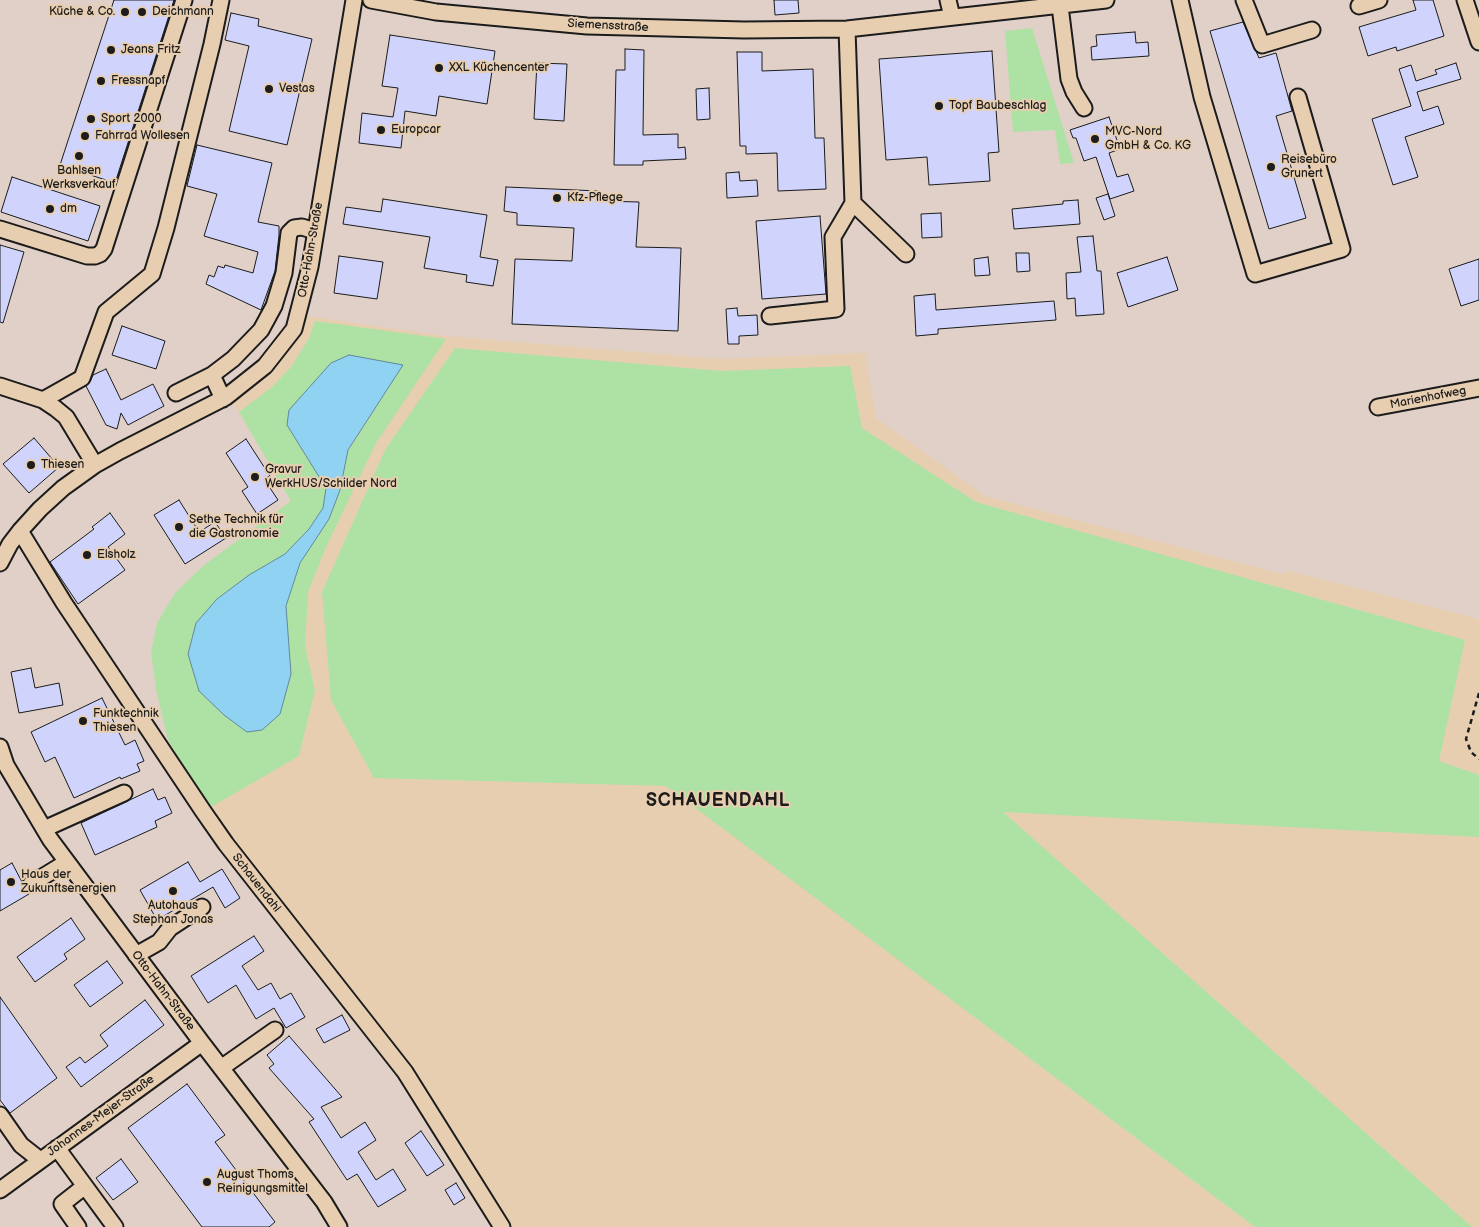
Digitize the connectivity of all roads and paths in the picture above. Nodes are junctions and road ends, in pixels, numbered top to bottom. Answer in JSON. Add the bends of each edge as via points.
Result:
{"nodes":[{"id":1,"x":184,"y":0,"type":"edge"},
{"id":2,"x":221,"y":0,"type":"edge"},
{"id":3,"x":354,"y":0,"type":"edge"},
{"id":4,"x":371,"y":0,"type":"edge"},
{"id":5,"x":948,"y":0,"type":"edge"},
{"id":6,"x":1106,"y":0,"type":"edge"},
{"id":7,"x":1180,"y":0,"type":"edge"},
{"id":8,"x":1244,"y":0,"type":"edge"},
{"id":9,"x":1379,"y":0,"type":"edge"},
{"id":10,"x":1465,"y":0,"type":"edge"},
{"id":11,"x":1068,"y":4,"type":"edge"},
{"id":12,"x":1359,"y":6,"type":"dead end"},
{"id":13,"x":952,"y":17,"type":"junction"},
{"id":14,"x":847,"y":28,"type":"junction"},
{"id":15,"x":1312,"y":30,"type":"dead end"},
{"id":16,"x":1479,"y":42,"type":"edge"},
{"id":17,"x":1298,"y":97,"type":"dead end"},
{"id":18,"x":1084,"y":108,"type":"dead end"},
{"id":19,"x":853,"y":203,"type":"junction"},
{"id":20,"x":0,"y":229,"type":"edge"},
{"id":21,"x":315,"y":231,"type":"junction"},
{"id":22,"x":906,"y":254,"type":"dead end"},
{"id":23,"x":770,"y":316,"type":"dead end"},
{"id":24,"x":212,"y":375,"type":"junction"},
{"id":25,"x":0,"y":386,"type":"edge"},
{"id":26,"x":1479,"y":388,"type":"edge"},
{"id":27,"x":176,"y":393,"type":"dead end"},
{"id":28,"x":223,"y":399,"type":"junction"},
{"id":29,"x":42,"y":400,"type":"junction"},
{"id":30,"x":1378,"y":407,"type":"dead end"},
{"id":31,"x":95,"y":465,"type":"junction"},
{"id":32,"x":20,"y":531,"type":"junction"},
{"id":33,"x":5,"y":541,"type":"edge"},
{"id":34,"x":0,"y":563,"type":"edge"},
{"id":35,"x":1479,"y":693,"type":"edge"},
{"id":36,"x":0,"y":747,"type":"edge"},
{"id":37,"x":1479,"y":759,"type":"edge"},
{"id":38,"x":124,"y":793,"type":"dead end"},
{"id":39,"x":44,"y":829,"type":"junction"},
{"id":40,"x":67,"y":862,"type":"junction"},
{"id":41,"x":31,"y":884,"type":"dead end"},
{"id":42,"x":202,"y":907,"type":"dead end"},
{"id":43,"x":136,"y":955,"type":"junction"},
{"id":44,"x":275,"y":1030,"type":"dead end"},
{"id":45,"x":202,"y":1043,"type":"junction"},
{"id":46,"x":220,"y":1068,"type":"junction"},
{"id":47,"x":0,"y":1115,"type":"edge"},
{"id":48,"x":57,"y":1148,"type":"junction"},
{"id":49,"x":40,"y":1160,"type":"junction"},
{"id":50,"x":85,"y":1186,"type":"junction"},
{"id":51,"x":0,"y":1190,"type":"edge"},
{"id":52,"x":78,"y":1227,"type":"edge"},
{"id":53,"x":115,"y":1227,"type":"edge"},
{"id":54,"x":339,"y":1227,"type":"edge"},
{"id":55,"x":502,"y":1227,"type":"edge"}],
"edges":[{"from":1,"to":20,"type":"street","via":[[100,254],[86,256]]},
{"from":2,"to":29,"type":"street","via":[[152,274],[106,312],[82,378]]},
{"from":3,"to":21,"type":"street","name":"Otto-Hahn-Straße"},
{"from":4,"to":14,"type":"street","name":"Siemensstraße","via":[[436,12],[586,26],[744,30]]},
{"from":5,"to":13,"type":"street"},
{"from":6,"to":11,"type":"street","name":"Siemensstraße"},
{"from":7,"to":17,"type":"street","via":[[1202,97],[1256,274],[1342,249]]},
{"from":8,"to":15,"type":"street","via":[[1262,45]]},
{"from":9,"to":12,"type":"street"},
{"from":10,"to":16,"type":"street"},
{"from":11,"to":13,"type":"street","name":"Siemensstraße"},
{"from":11,"to":18,"type":"street","via":[[1069,79]]},
{"from":13,"to":14,"type":"street","name":"Siemensstraße"},
{"from":14,"to":19,"type":"street"},
{"from":19,"to":22,"type":"street"},
{"from":19,"to":23,"type":"street","via":[[833,237],[836,308]]},
{"from":21,"to":24,"type":"street","via":[[302,227],[289,232],[284,273],[274,306],[261,330]]},
{"from":21,"to":28,"type":"street","name":"Otto-Hahn-Straße","via":[[310,267],[294,330],[266,366]]},
{"from":24,"to":27,"type":"street"},
{"from":24,"to":28,"type":"street"},
{"from":25,"to":29,"type":"street"},
{"from":26,"to":30,"type":"street","name":"Marienhofweg"},
{"from":28,"to":31,"type":"street","name":"Otto-Hahn-Straße"},
{"from":29,"to":31,"type":"street","via":[[66,417]]},
{"from":31,"to":32,"type":"street","name":"Otto-Hahn-Straße","via":[[63,488]]},
{"from":32,"to":33,"type":"street","name":"Otto-Hahn-Straße"},
{"from":32,"to":55,"type":"street","name":"Schauendahl","via":[[64,603],[209,820],[405,1072]]},
{"from":33,"to":34,"type":"street","name":"Otto-Hahn-Straße"},
{"from":35,"to":37,"type":"path","via":[[1466,739],[1471,752]]},
{"from":36,"to":39,"type":"street","name":"Otto-Hahn-Straße","via":[[6,765]]},
{"from":38,"to":39,"type":"street"},
{"from":39,"to":40,"type":"street","name":"Otto-Hahn-Straße"},
{"from":40,"to":41,"type":"street"},
{"from":40,"to":43,"type":"street","name":"Otto-Hahn-Straße"},
{"from":42,"to":43,"type":"street","via":[[170,928],[159,942]]},
{"from":43,"to":45,"type":"street","name":"Otto-Hahn-Straße"},
{"from":44,"to":46,"type":"street"},
{"from":45,"to":46,"type":"street","name":"Otto-Hahn-Straße"},
{"from":45,"to":48,"type":"street","name":"Johannes-Mejer-Straße"},
{"from":46,"to":54,"type":"street","name":"Otto-Hahn-Straße","via":[[324,1202]]},
{"from":47,"to":49,"type":"street","via":[[21,1145]]},
{"from":48,"to":49,"type":"street","name":"Johannes-Mejer-Straße"},
{"from":48,"to":50,"type":"street"},
{"from":49,"to":51,"type":"street","name":"Johannes-Mejer-Straße"},
{"from":50,"to":52,"type":"street","via":[[62,1204]]},
{"from":50,"to":53,"type":"street"}]}
